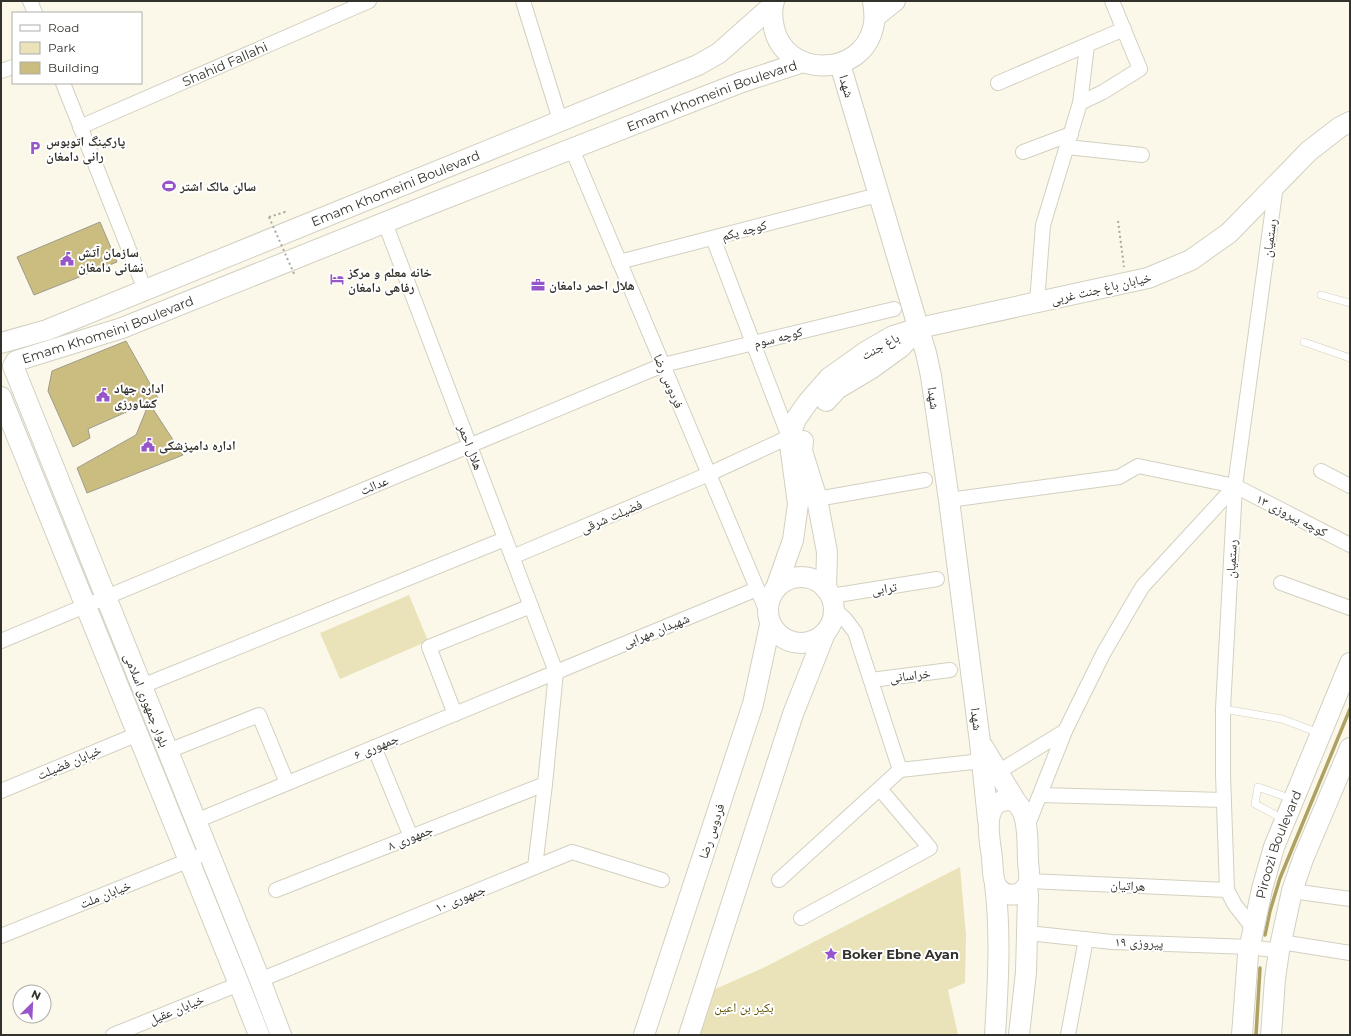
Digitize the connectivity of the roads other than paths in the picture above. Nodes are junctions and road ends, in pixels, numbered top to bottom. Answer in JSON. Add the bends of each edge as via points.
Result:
{"nodes":[{"id":1,"x":30,"y":1,"type":"edge"},
{"id":2,"x":368,"y":1,"type":"edge"},
{"id":3,"x":523,"y":1,"type":"edge"},
{"id":4,"x":896,"y":1,"type":"edge"},
{"id":5,"x":1112,"y":1,"type":"edge"},
{"id":6,"x":774,"y":3,"type":"edge"},
{"id":7,"x":874,"y":9,"type":"edge"},
{"id":8,"x":35,"y":12,"type":"edge"},
{"id":9,"x":1124,"y":29,"type":"junction"},
{"id":10,"x":1087,"y":46,"type":"junction"},
{"id":11,"x":803,"y":62,"type":"junction"},
{"id":12,"x":840,"y":64,"type":"junction"},
{"id":13,"x":12,"y":67,"type":"edge"},
{"id":14,"x":1,"y":71,"type":"edge"},
{"id":15,"x":998,"y":83,"type":"dead end"},
{"id":16,"x":63,"y":84,"type":"edge"},
{"id":17,"x":1080,"y":103,"type":"junction"},
{"id":18,"x":560,"y":120,"type":"junction"},
{"id":19,"x":1349,"y":122,"type":"edge"},
{"id":20,"x":80,"y":127,"type":"junction"},
{"id":21,"x":1069,"y":140,"type":"junction"},
{"id":22,"x":572,"y":149,"type":"junction"},
{"id":23,"x":1023,"y":152,"type":"dead end"},
{"id":24,"x":1142,"y":155,"type":"dead end"},
{"id":25,"x":1276,"y":185,"type":"junction"},
{"id":26,"x":870,"y":197,"type":"dead end"},
{"id":27,"x":385,"y":223,"type":"junction"},
{"id":28,"x":713,"y":238,"type":"junction"},
{"id":29,"x":619,"y":262,"type":"junction"},
{"id":30,"x":146,"y":290,"type":"junction"},
{"id":31,"x":1321,"y":294,"type":"dead end"},
{"id":32,"x":1037,"y":302,"type":"junction"},
{"id":33,"x":1350,"y":303,"type":"edge"},
{"id":34,"x":894,"y":309,"type":"dead end"},
{"id":35,"x":919,"y":328,"type":"junction"},
{"id":36,"x":1304,"y":342,"type":"dead end"},
{"id":37,"x":1,"y":343,"type":"edge"},
{"id":38,"x":753,"y":343,"type":"junction"},
{"id":39,"x":1350,"y":358,"type":"edge"},
{"id":40,"x":663,"y":365,"type":"junction"},
{"id":41,"x":10,"y":366,"type":"edge"},
{"id":42,"x":1,"y":397,"type":"edge"},
{"id":43,"x":789,"y":437,"type":"junction"},
{"id":44,"x":470,"y":445,"type":"junction"},
{"id":45,"x":1321,"y":471,"type":"dead end"},
{"id":46,"x":709,"y":474,"type":"junction"},
{"id":47,"x":925,"y":480,"type":"dead end"},
{"id":48,"x":1235,"y":486,"type":"junction"},
{"id":49,"x":1350,"y":486,"type":"edge"},
{"id":50,"x":817,"y":499,"type":"junction"},
{"id":51,"x":949,"y":500,"type":"junction"},
{"id":52,"x":505,"y":539,"type":"junction"},
{"id":53,"x":1350,"y":545,"type":"edge"},
{"id":54,"x":512,"y":557,"type":"junction"},
{"id":55,"x":937,"y":579,"type":"dead end"},
{"id":56,"x":1281,"y":583,"type":"dead end"},
{"id":57,"x":766,"y":588,"type":"junction"},
{"id":58,"x":106,"y":597,"type":"junction"},
{"id":59,"x":830,"y":598,"type":"junction"},
{"id":60,"x":86,"y":605,"type":"junction"},
{"id":61,"x":531,"y":606,"type":"junction"},
{"id":62,"x":1350,"y":608,"type":"edge"},
{"id":63,"x":769,"y":619,"type":"junction"},
{"id":64,"x":826,"y":633,"type":"junction"},
{"id":65,"x":1,"y":641,"type":"edge"},
{"id":66,"x":1350,"y":663,"type":"edge"},
{"id":67,"x":950,"y":670,"type":"dead end"},
{"id":68,"x":556,"y":672,"type":"junction"},
{"id":69,"x":871,"y":680,"type":"junction"},
{"id":70,"x":142,"y":686,"type":"junction"},
{"id":71,"x":1223,"y":709,"type":"junction"},
{"id":72,"x":455,"y":714,"type":"junction"},
{"id":73,"x":1065,"y":731,"type":"junction"},
{"id":74,"x":1321,"y":733,"type":"junction"},
{"id":75,"x":138,"y":734,"type":"junction"},
{"id":76,"x":374,"y":748,"type":"junction"},
{"id":77,"x":1350,"y":748,"type":"edge"},
{"id":78,"x":168,"y":750,"type":"junction"},
{"id":79,"x":981,"y":751,"type":"junction"},
{"id":80,"x":900,"y":770,"type":"junction"},
{"id":81,"x":998,"y":772,"type":"junction"},
{"id":82,"x":287,"y":783,"type":"junction"},
{"id":83,"x":545,"y":784,"type":"junction"},
{"id":84,"x":880,"y":789,"type":"junction"},
{"id":85,"x":1,"y":791,"type":"edge"},
{"id":86,"x":1040,"y":794,"type":"junction"},
{"id":87,"x":1224,"y":800,"type":"junction"},
{"id":88,"x":1294,"y":800,"type":"junction"},
{"id":89,"x":1016,"y":802,"type":"junction"},
{"id":90,"x":988,"y":820,"type":"junction"},
{"id":91,"x":196,"y":821,"type":"junction"},
{"id":92,"x":1285,"y":821,"type":"junction"},
{"id":93,"x":1027,"y":827,"type":"junction"},
{"id":94,"x":410,"y":837,"type":"junction"},
{"id":95,"x":209,"y":852,"type":"junction"},
{"id":96,"x":189,"y":860,"type":"junction"},
{"id":97,"x":535,"y":867,"type":"junction"},
{"id":98,"x":662,"y":880,"type":"dead end"},
{"id":99,"x":779,"y":880,"type":"dead end"},
{"id":100,"x":1028,"y":883,"type":"junction"},
{"id":101,"x":995,"y":884,"type":"junction"},
{"id":102,"x":276,"y":890,"type":"dead end"},
{"id":103,"x":1227,"y":890,"type":"junction"},
{"id":104,"x":1292,"y":892,"type":"junction"},
{"id":105,"x":1350,"y":899,"type":"edge"},
{"id":106,"x":801,"y":918,"type":"dead end"},
{"id":107,"x":1028,"y":932,"type":"junction"},
{"id":108,"x":1,"y":936,"type":"edge"},
{"id":109,"x":1252,"y":938,"type":"junction"},
{"id":110,"x":1086,"y":939,"type":"junction"},
{"id":111,"x":1280,"y":946,"type":"junction"},
{"id":112,"x":1350,"y":953,"type":"edge"},
{"id":113,"x":260,"y":980,"type":"junction"},
{"id":114,"x":239,"y":984,"type":"junction"},
{"id":115,"x":113,"y":1035,"type":"edge"},
{"id":116,"x":259,"y":1035,"type":"edge"},
{"id":117,"x":281,"y":1035,"type":"edge"},
{"id":118,"x":644,"y":1035,"type":"edge"},
{"id":119,"x":689,"y":1035,"type":"edge"},
{"id":120,"x":995,"y":1035,"type":"edge"},
{"id":121,"x":1019,"y":1035,"type":"edge"},
{"id":122,"x":1068,"y":1035,"type":"edge"},
{"id":123,"x":1242,"y":1035,"type":"edge"},
{"id":124,"x":1271,"y":1035,"type":"edge"}],
"edges":[{"from":1,"to":8,"type":"street"},
{"from":2,"to":20,"type":"street","name":"Shahid Fallahi"},
{"from":3,"to":18,"type":"street"},
{"from":4,"to":7,"type":"street"},
{"from":5,"to":9,"type":"street"},
{"from":6,"to":11,"type":"street","via":[[772,19],[775,33],[791,55]]},
{"from":6,"to":18,"type":"street","name":"Emam Khomeini Boulevard","via":[[710,60]]},
{"from":7,"to":12,"type":"street","via":[[873,29],[868,41],[861,51]]},
{"from":9,"to":10,"type":"street"},
{"from":9,"to":17,"type":"street","via":[[1140,69]]},
{"from":10,"to":15,"type":"street"},
{"from":10,"to":17,"type":"street"},
{"from":11,"to":12,"type":"street","via":[[815,66]]},
{"from":11,"to":22,"type":"street","name":"Emam Khomeini Boulevard","via":[[742,82]]},
{"from":12,"to":35,"type":"street","name":"شهدا"},
{"from":13,"to":14,"type":"street"},
{"from":16,"to":20,"type":"street"},
{"from":17,"to":21,"type":"street"},
{"from":18,"to":30,"type":"street","name":"Emam Khomeini Boulevard"},
{"from":19,"to":25,"type":"street","name":"خیابان باغ جنت غربی","via":[[1309,151]]},
{"from":20,"to":30,"type":"street"},
{"from":21,"to":23,"type":"street"},
{"from":21,"to":24,"type":"street"},
{"from":21,"to":32,"type":"street","via":[[1044,226]]},
{"from":22,"to":27,"type":"street","name":"Emam Khomeini Boulevard"},
{"from":22,"to":29,"type":"street","name":"فردوس رضا"},
{"from":25,"to":32,"type":"street","name":"خیابان باغ جنت غربی","via":[[1229,233],[1191,260],[1148,278]]},
{"from":25,"to":48,"type":"street","name":"رستمیان"},
{"from":26,"to":28,"type":"street","name":"کوچه یکم"},
{"from":27,"to":41,"type":"street","name":"Emam Khomeini Boulevard","via":[[122,328]]},
{"from":27,"to":44,"type":"street","name":"هلال احمر"},
{"from":28,"to":29,"type":"street","name":"کوچه یکم"},
{"from":28,"to":38,"type":"street"},
{"from":29,"to":40,"type":"street","name":"فردوس رضا"},
{"from":30,"to":37,"type":"street","name":"Emam Khomeini Boulevard","via":[[47,330]]},
{"from":31,"to":33,"type":"lane"},
{"from":32,"to":35,"type":"street","name":"خیابان باغ جنت غربی"},
{"from":34,"to":38,"type":"street","name":"کوچه سوم"},
{"from":35,"to":43,"type":"street","name":"باغ جنت","via":[[893,336],[829,378],[796,419]]},
{"from":35,"to":50,"type":"street","name":"باغ جنت","via":[[901,347],[837,389],[810,421],[803,438],[802,451]]},
{"from":35,"to":51,"type":"street","name":"شهدا","via":[[931,376]]},
{"from":36,"to":39,"type":"lane"},
{"from":37,"to":41,"type":"street","name":"بلوار جمهوری اسلامی","via":[[13,349]]},
{"from":38,"to":40,"type":"street","name":"کوچه سوم"},
{"from":38,"to":43,"type":"street"},
{"from":40,"to":44,"type":"street","name":"عدالت"},
{"from":40,"to":46,"type":"street","name":"فردوس رضا"},
{"from":41,"to":58,"type":"street","name":"بلوار جمهوری اسلامی"},
{"from":42,"to":60,"type":"street","name":"بلوار جمهوری اسلامی"},
{"from":43,"to":46,"type":"street","name":"فضیلت شرقی"},
{"from":43,"to":57,"type":"street","name":"باغ جنت","via":[[798,504],[792,540]]},
{"from":44,"to":52,"type":"street","name":"هلال احمر"},
{"from":44,"to":58,"type":"street","name":"عدالت"},
{"from":45,"to":49,"type":"street"},
{"from":46,"to":54,"type":"street","name":"فضیلت شرقی"},
{"from":46,"to":57,"type":"street","name":"فردوس رضا"},
{"from":47,"to":50,"type":"street"},
{"from":48,"to":51,"type":"street","name":"کوچه پیروزی ۱۳","via":[[1138,466],[1119,476]]},
{"from":48,"to":53,"type":"street","name":"کوچه پیروزی ۱۳"},
{"from":48,"to":71,"type":"street","name":"رستمیان"},
{"from":48,"to":73,"type":"street","via":[[1143,586],[1103,654]]},
{"from":50,"to":59,"type":"street","name":"باغ جنت","via":[[828,552]]},
{"from":51,"to":79,"type":"street","name":"شهدا"},
{"from":52,"to":54,"type":"street","name":"هلال احمر"},
{"from":52,"to":70,"type":"street"},
{"from":54,"to":61,"type":"street","name":"هلال احمر"},
{"from":55,"to":59,"type":"street","name":"ترابی"},
{"from":56,"to":62,"type":"street"},
{"from":57,"to":59,"type":"street","via":[[795,577],[807,578],[817,581]]},
{"from":57,"to":63,"type":"street"},
{"from":57,"to":68,"type":"street","name":"شهیدان مهرابی"},
{"from":58,"to":60,"type":"street","name":"عدالت"},
{"from":58,"to":70,"type":"street","name":"بلوار جمهوری اسلامی"},
{"from":59,"to":64,"type":"street","via":[[832,622]]},
{"from":59,"to":69,"type":"street","via":[[855,632]]},
{"from":60,"to":65,"type":"street","name":"عدالت"},
{"from":60,"to":75,"type":"street","name":"بلوار جمهوری اسلامی"},
{"from":61,"to":68,"type":"street","name":"هلال احمر"},
{"from":61,"to":72,"type":"street","via":[[429,647]]},
{"from":63,"to":64,"type":"street","via":[[778,635],[790,642],[802,644]]},
{"from":63,"to":118,"type":"street","name":"فردوس رضا","via":[[753,704]]},
{"from":64,"to":119,"type":"street","via":[[794,714]]},
{"from":66,"to":74,"type":"street","name":"Piroozi Boulevard"},
{"from":67,"to":69,"type":"street","name":"خراسانی"},
{"from":68,"to":72,"type":"street","name":"جمهوری ۶"},
{"from":68,"to":83,"type":"street"},
{"from":69,"to":80,"type":"street"},
{"from":70,"to":78,"type":"street","name":"بلوار جمهوری اسلامی"},
{"from":71,"to":74,"type":"lane","via":[[1282,720]]},
{"from":71,"to":87,"type":"street","name":"رستمیان"},
{"from":72,"to":76,"type":"street","name":"جمهوری ۶"},
{"from":73,"to":81,"type":"street"},
{"from":73,"to":86,"type":"street"},
{"from":74,"to":88,"type":"street","name":"Piroozi Boulevard"},
{"from":75,"to":85,"type":"street","name":"خیابان فضیلت"},
{"from":75,"to":96,"type":"street","name":"بلوار جمهوری اسلامی"},
{"from":76,"to":82,"type":"street","name":"جمهوری ۶"},
{"from":76,"to":94,"type":"street"},
{"from":77,"to":104,"type":"street","name":"Piroozi Boulevard","via":[[1303,859]]},
{"from":78,"to":82,"type":"street","via":[[259,715]]},
{"from":78,"to":91,"type":"street","name":"بلوار جمهوری اسلامی"},
{"from":79,"to":80,"type":"street"},
{"from":79,"to":81,"type":"street","name":"شهدا"},
{"from":79,"to":90,"type":"street","name":"شهدا"},
{"from":80,"to":84,"type":"street"},
{"from":81,"to":89,"type":"street","name":"شهدا"},
{"from":82,"to":91,"type":"street","name":"جمهوری ۶"},
{"from":83,"to":94,"type":"street","name":"جمهوری ۸"},
{"from":83,"to":97,"type":"street"},
{"from":84,"to":99,"type":"street"},
{"from":84,"to":106,"type":"street","via":[[930,848]]},
{"from":86,"to":87,"type":"street"},
{"from":86,"to":93,"type":"street"},
{"from":87,"to":103,"type":"street","name":"رستمیان"},
{"from":88,"to":92,"type":"street","name":"Piroozi Boulevard"},
{"from":88,"to":92,"type":"lane","via":[[1258,786],[1255,804]]},
{"from":89,"to":90,"type":"street","via":[[999,802]]},
{"from":89,"to":93,"type":"street","name":"شهدا"},
{"from":90,"to":101,"type":"street","name":"شهدا"},
{"from":91,"to":95,"type":"street","name":"بلوار جمهوری اسلامی"},
{"from":92,"to":109,"type":"street","name":"Piroozi Boulevard","via":[[1274,847],[1262,889]]},
{"from":93,"to":100,"type":"street","name":"شهدا"},
{"from":94,"to":102,"type":"street","name":"جمهوری ۸"},
{"from":95,"to":96,"type":"street","name":"خیابان ملت"},
{"from":95,"to":113,"type":"street","name":"بلوار جمهوری اسلامی"},
{"from":96,"to":108,"type":"street","name":"خیابان ملت"},
{"from":96,"to":114,"type":"street","name":"بلوار جمهوری اسلامی"},
{"from":97,"to":98,"type":"street","name":"جمهوری ۱۰","via":[[572,852]]},
{"from":97,"to":113,"type":"street","name":"جمهوری ۱۰"},
{"from":100,"to":101,"type":"street","via":[[1018,893],[1007,894]]},
{"from":100,"to":103,"type":"street","name":"هراتیان"},
{"from":100,"to":107,"type":"street"},
{"from":101,"to":120,"type":"street","via":[[998,962]]},
{"from":103,"to":109,"type":"street","name":"رستمیان"},
{"from":104,"to":105,"type":"street"},
{"from":104,"to":111,"type":"street","name":"Piroozi Boulevard"},
{"from":107,"to":110,"type":"street","name":"پیروزی ۱۹"},
{"from":107,"to":121,"type":"street"},
{"from":109,"to":110,"type":"street","name":"پیروزی ۱۹","via":[[1112,942]]},
{"from":109,"to":111,"type":"street","name":"پیروزی ۱۹"},
{"from":109,"to":123,"type":"street","name":"Piroozi Boulevard"},
{"from":110,"to":122,"type":"street"},
{"from":111,"to":112,"type":"street","name":"پیروزی ۱۹"},
{"from":111,"to":124,"type":"street","name":"Piroozi Boulevard"},
{"from":113,"to":117,"type":"street","name":"بلوار جمهوری اسلامی"},
{"from":114,"to":115,"type":"street","name":"خیابان عقیل"},
{"from":114,"to":116,"type":"street","name":"بلوار جمهوری اسلامی"}]}
